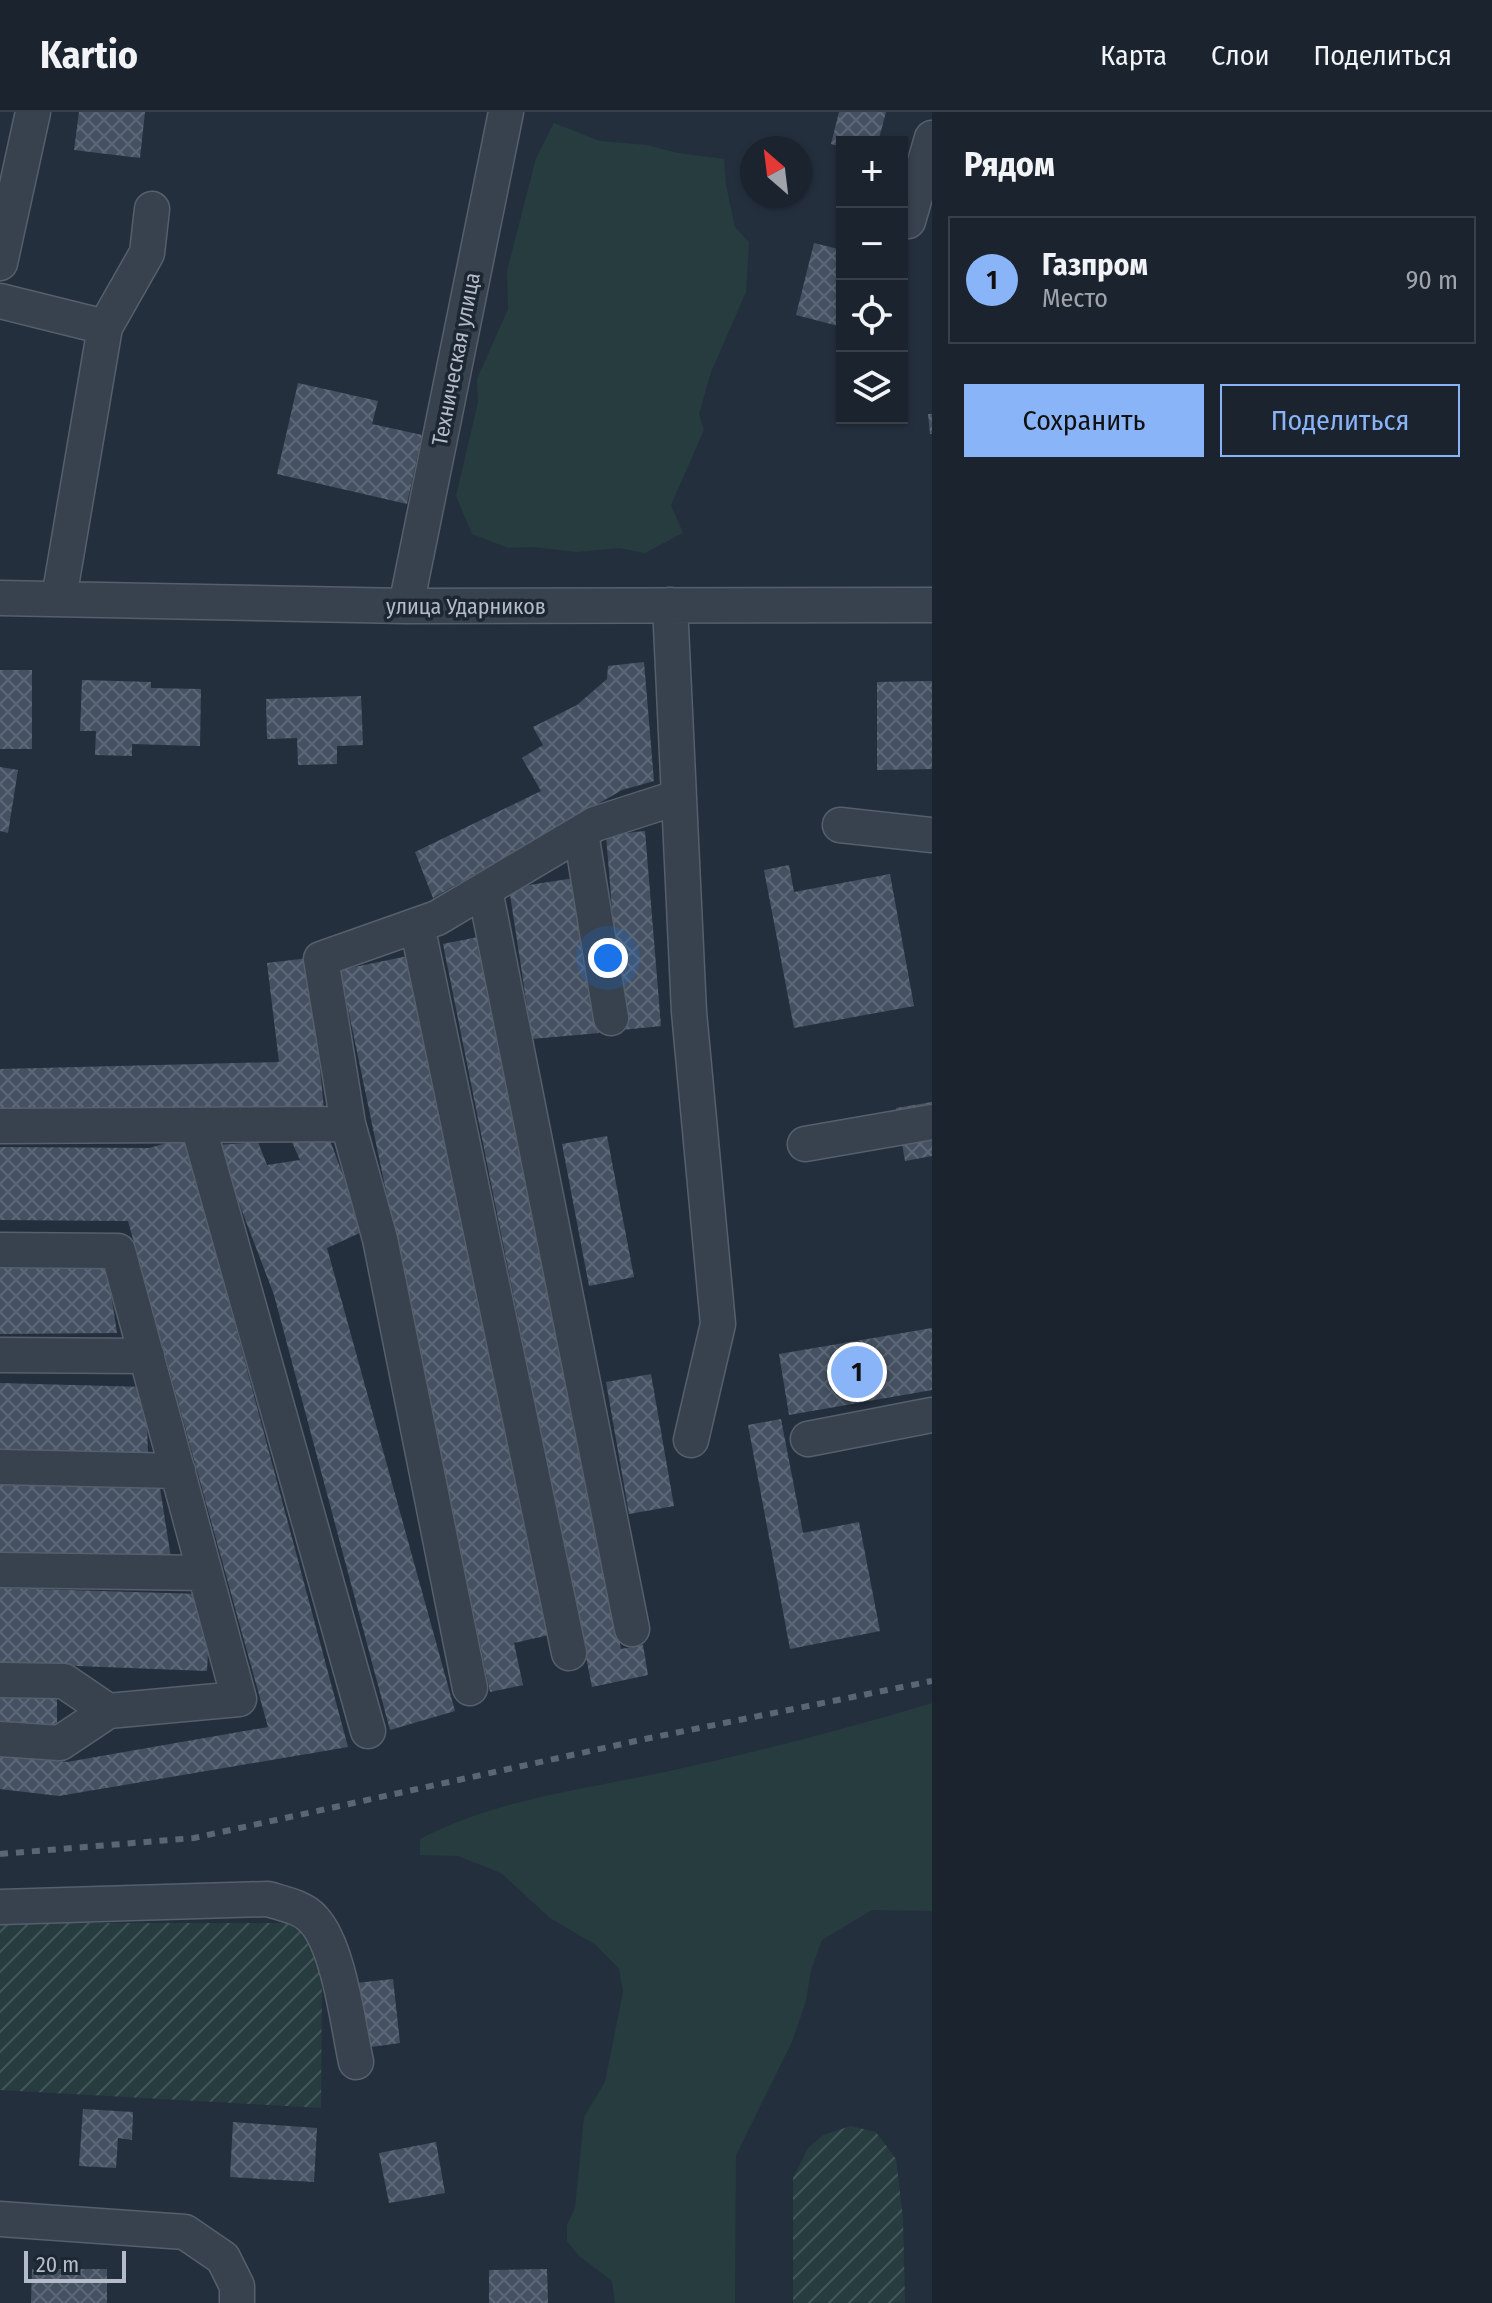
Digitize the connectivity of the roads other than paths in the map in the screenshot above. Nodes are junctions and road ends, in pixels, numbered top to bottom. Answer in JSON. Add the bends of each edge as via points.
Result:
{"nodes":[{"id":1,"x":33,"y":112,"type":"edge"},
{"id":2,"x":506,"y":112,"type":"edge"},
{"id":3,"x":932,"y":138,"type":"edge"},
{"id":4,"x":152,"y":209,"type":"dead end"},
{"id":5,"x":908,"y":221,"type":"dead end"},
{"id":6,"x":0,"y":263,"type":"edge"},
{"id":7,"x":0,"y":301,"type":"edge"},
{"id":8,"x":105,"y":327,"type":"junction"},
{"id":9,"x":0,"y":598,"type":"edge"},
{"id":10,"x":59,"y":598,"type":"junction"},
{"id":11,"x":670,"y":605,"type":"junction"},
{"id":12,"x":932,"y":605,"type":"edge"},
{"id":13,"x":406,"y":606,"type":"junction"},
{"id":14,"x":679,"y":797,"type":"junction"},
{"id":15,"x":840,"y":825,"type":"dead end"},
{"id":16,"x":581,"y":833,"type":"junction"},
{"id":17,"x":932,"y":835,"type":"edge"},
{"id":18,"x":485,"y":890,"type":"junction"},
{"id":19,"x":417,"y":925,"type":"junction"},
{"id":20,"x":611,"y":1018,"type":"dead end"},
{"id":21,"x":932,"y":1122,"type":"edge"},
{"id":22,"x":348,"y":1124,"type":"junction"},
{"id":23,"x":198,"y":1125,"type":"junction"},
{"id":24,"x":0,"y":1126,"type":"edge"},
{"id":25,"x":805,"y":1144,"type":"dead end"},
{"id":26,"x":0,"y":1250,"type":"edge"},
{"id":27,"x":0,"y":1355,"type":"edge"},
{"id":28,"x":147,"y":1356,"type":"junction"},
{"id":29,"x":932,"y":1415,"type":"edge"},
{"id":30,"x":808,"y":1439,"type":"dead end"},
{"id":31,"x":691,"y":1440,"type":"dead end"},
{"id":32,"x":0,"y":1467,"type":"edge"},
{"id":33,"x":178,"y":1471,"type":"junction"},
{"id":34,"x":0,"y":1570,"type":"edge"},
{"id":35,"x":205,"y":1573,"type":"junction"},
{"id":36,"x":632,"y":1629,"type":"dead end"},
{"id":37,"x":569,"y":1653,"type":"dead end"},
{"id":38,"x":0,"y":1680,"type":"edge"},
{"id":39,"x":470,"y":1688,"type":"dead end"},
{"id":40,"x":108,"y":1711,"type":"junction"},
{"id":41,"x":368,"y":1731,"type":"dead end"},
{"id":42,"x":0,"y":1739,"type":"edge"},
{"id":43,"x":0,"y":1907,"type":"edge"},
{"id":44,"x":356,"y":2062,"type":"dead end"},
{"id":45,"x":0,"y":2219,"type":"edge"},
{"id":46,"x":237,"y":2303,"type":"edge"}],
"edges":[{"from":1,"to":6,"type":"street"},
{"from":2,"to":13,"type":"street","name":"Техническая улица"},
{"from":3,"to":5,"type":"street"},
{"from":4,"to":8,"type":"street","via":[[147,253]]},
{"from":7,"to":8,"type":"street"},
{"from":8,"to":10,"type":"street"},
{"from":9,"to":10,"type":"street","name":"улица Ударников"},
{"from":10,"to":13,"type":"street","name":"улица Ударников"},
{"from":11,"to":12,"type":"street","name":"улица Ударников"},
{"from":11,"to":13,"type":"street","name":"улица Ударников"},
{"from":11,"to":14,"type":"street"},
{"from":14,"to":16,"type":"street"},
{"from":14,"to":31,"type":"street","via":[[689,1012],[718,1324]]},
{"from":15,"to":17,"type":"street"},
{"from":16,"to":18,"type":"street"},
{"from":16,"to":20,"type":"street"},
{"from":18,"to":19,"type":"street"},
{"from":18,"to":36,"type":"street"},
{"from":19,"to":22,"type":"street","via":[[321,959]]},
{"from":19,"to":37,"type":"street"},
{"from":21,"to":25,"type":"street"},
{"from":22,"to":23,"type":"street"},
{"from":22,"to":39,"type":"street","via":[[380,1239]]},
{"from":23,"to":24,"type":"street"},
{"from":23,"to":41,"type":"street"},
{"from":26,"to":28,"type":"street","via":[[118,1251]]},
{"from":27,"to":28,"type":"street"},
{"from":28,"to":33,"type":"street"},
{"from":29,"to":30,"type":"street"},
{"from":32,"to":33,"type":"street"},
{"from":33,"to":35,"type":"street"},
{"from":34,"to":35,"type":"street"},
{"from":35,"to":40,"type":"street","via":[[239,1699]]},
{"from":38,"to":40,"type":"street","via":[[64,1681]]},
{"from":40,"to":42,"type":"street","via":[[60,1743]]},
{"from":43,"to":44,"type":"street","via":[[268,1899],[295,1907],[313,1919],[330,1945]]},
{"from":45,"to":46,"type":"street","via":[[185,2232],[223,2258],[237,2286]]}]}
